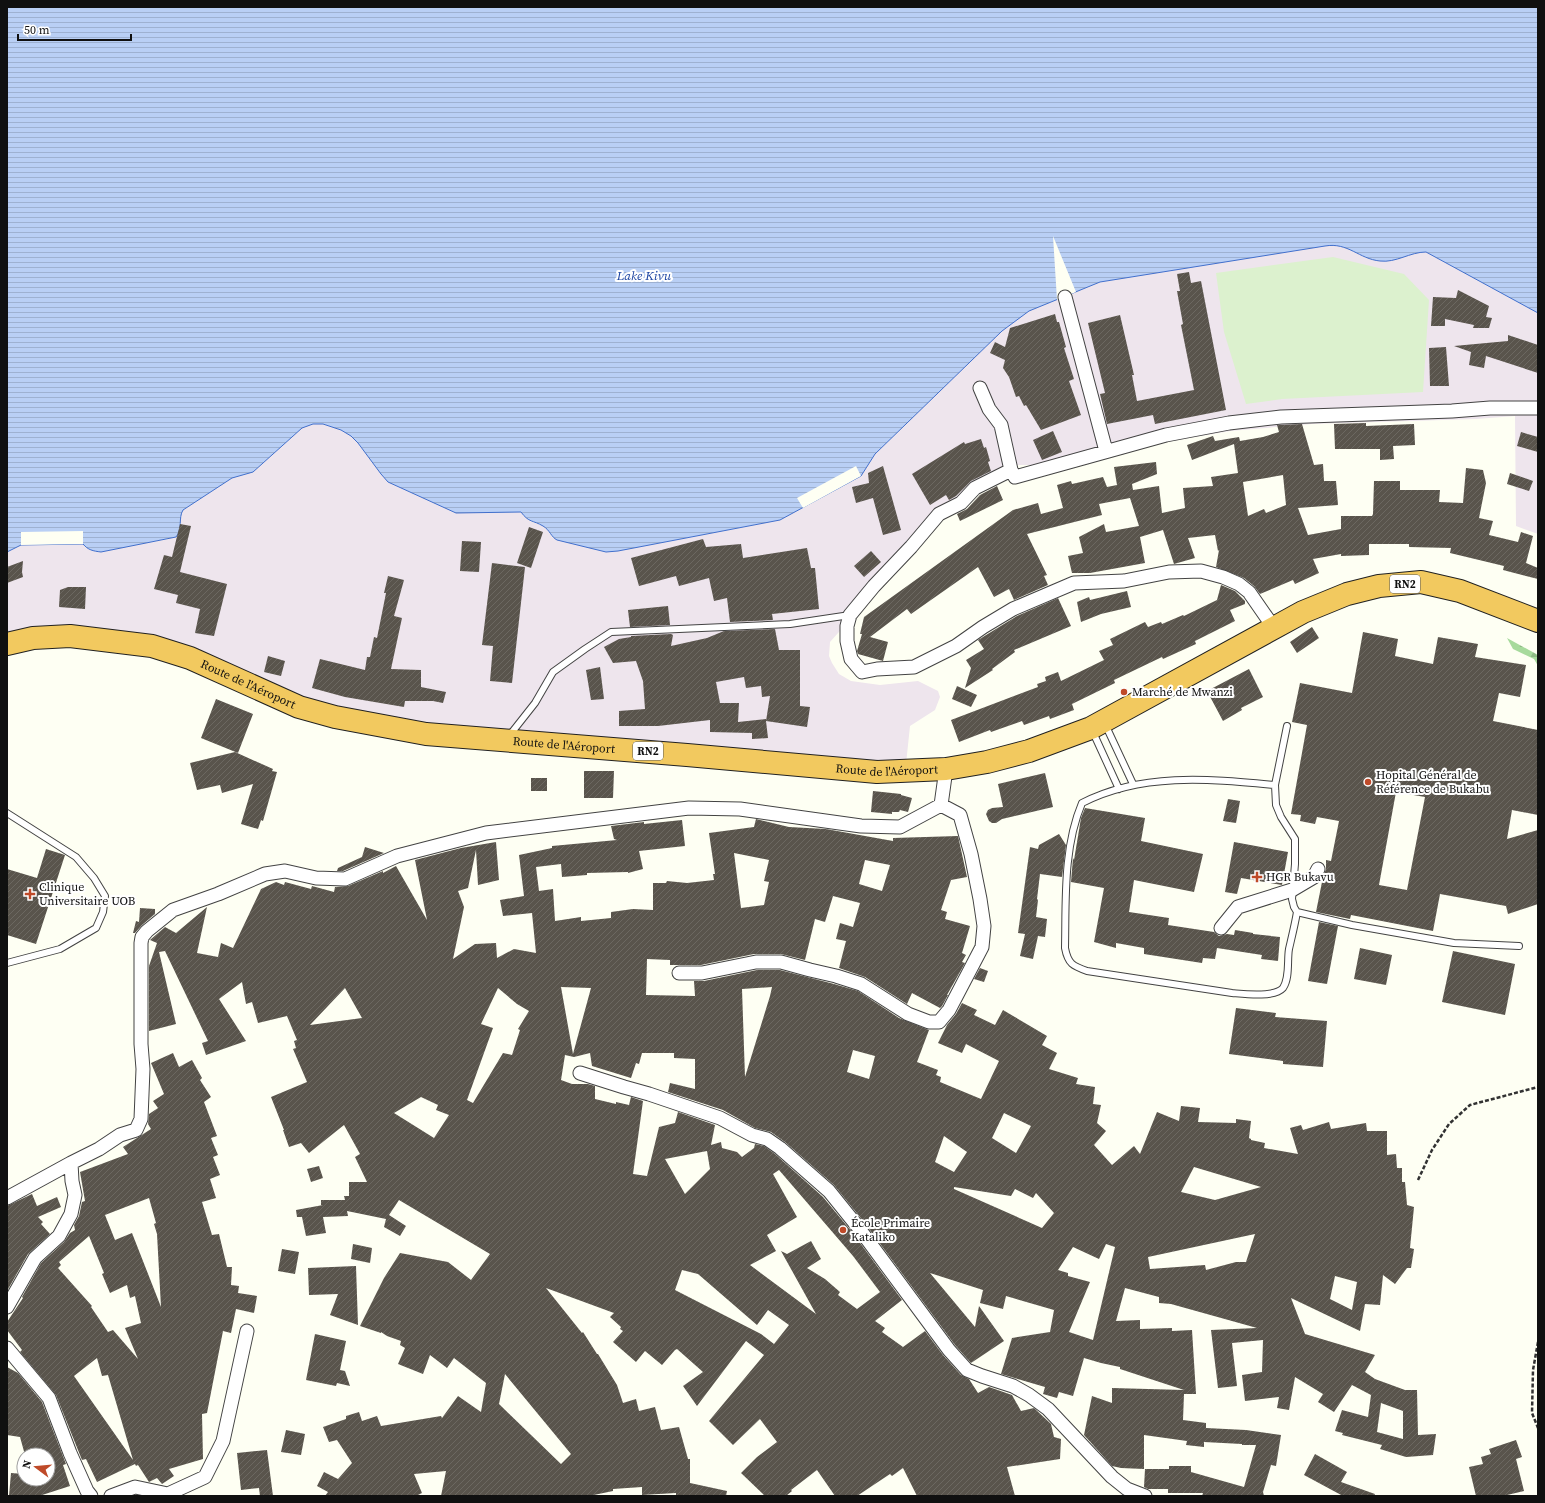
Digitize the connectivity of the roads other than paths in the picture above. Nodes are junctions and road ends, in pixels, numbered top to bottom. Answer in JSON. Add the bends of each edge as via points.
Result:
{"nodes":[{"id":1,"x":1065,"y":297,"type":"dead end"},
{"id":2,"x":980,"y":388,"type":"dead end"},
{"id":3,"x":1538,"y":408,"type":"edge"},
{"id":4,"x":1106,"y":451,"type":"junction"},
{"id":5,"x":1011,"y":470,"type":"junction"},
{"id":6,"x":850,"y":615,"type":"junction"},
{"id":7,"x":1538,"y":621,"type":"edge"},
{"id":8,"x":1274,"y":628,"type":"junction"},
{"id":9,"x":7,"y":644,"type":"edge"},
{"id":10,"x":1097,"y":725,"type":"junction"},
{"id":11,"x":1287,"y":726,"type":"dead end"},
{"id":12,"x":506,"y":740,"type":"junction"},
{"id":13,"x":946,"y":769,"type":"junction"},
{"id":14,"x":1133,"y":784,"type":"junction"},
{"id":15,"x":1275,"y":785,"type":"junction"},
{"id":16,"x":1119,"y":789,"type":"junction"},
{"id":17,"x":942,"y":805,"type":"junction"},
{"id":18,"x":7,"y":813,"type":"edge"},
{"id":19,"x":1318,"y":869,"type":"dead end"},
{"id":20,"x":1292,"y":890,"type":"junction"},
{"id":21,"x":1297,"y":912,"type":"junction"},
{"id":22,"x":1221,"y":928,"type":"dead end"},
{"id":23,"x":1519,"y":946,"type":"dead end"},
{"id":24,"x":7,"y":963,"type":"edge"},
{"id":25,"x":679,"y":973,"type":"dead end"},
{"id":26,"x":580,"y":1073,"type":"dead end"},
{"id":27,"x":71,"y":1163,"type":"junction"},
{"id":28,"x":7,"y":1198,"type":"edge"},
{"id":29,"x":7,"y":1307,"type":"edge"},
{"id":30,"x":247,"y":1331,"type":"dead end"},
{"id":31,"x":7,"y":1348,"type":"edge"},
{"id":32,"x":91,"y":1496,"type":"edge"},
{"id":33,"x":111,"y":1496,"type":"edge"},
{"id":34,"x":1144,"y":1496,"type":"edge"}],
"edges":[{"from":1,"to":4,"type":"street"},
{"from":2,"to":5,"type":"street","via":[[989,409],[1001,425]]},
{"from":3,"to":4,"type":"street","via":[[1281,417],[1221,424]]},
{"from":4,"to":5,"type":"street","via":[[1015,477]]},
{"from":5,"to":6,"type":"street","via":[[975,488],[961,503],[939,514]]},
{"from":6,"to":8,"type":"street","via":[[847,641],[851,659],[862,672],[914,667],[956,646],[1013,609],[1074,583],[1124,581],[1169,572],[1201,571],[1239,584],[1249,592]]},
{"from":6,"to":12,"type":"lane","via":[[790,624],[611,632],[553,672],[535,703]]},
{"from":7,"to":8,"type":"highway","number":"RN2","via":[[1460,591],[1421,582],[1379,586],[1347,594],[1303,612]]},
{"from":8,"to":10,"type":"highway","name":"Route de l'Aéroport","number":"RN2"},
{"from":9,"to":12,"type":"highway","name":"Route de l'Aéroport","number":"RN2","via":[[33,638],[70,636],[152,646],[190,658],[299,707],[335,718],[426,734]]},
{"from":10,"to":13,"type":"highway","name":"Route de l'Aéroport","number":"RN2","via":[[1029,751]]},
{"from":10,"to":14,"type":"lane"},
{"from":10,"to":16,"type":"lane"},
{"from":11,"to":15,"type":"lane"},
{"from":12,"to":13,"type":"highway","name":"Route de l'Aéroport","number":"RN2","via":[[877,772]]},
{"from":13,"to":17,"type":"street"},
{"from":14,"to":15,"type":"lane","via":[[1178,779]]},
{"from":14,"to":16,"type":"lane"},
{"from":15,"to":20,"type":"lane","via":[[1276,805],[1295,839]]},
{"from":16,"to":21,"type":"lane","via":[[1100,794],[1082,803],[1075,819],[1067,868],[1065,948],[1067,958],[1073,966],[1087,971],[1232,993],[1272,993],[1282,989],[1286,980],[1289,948]]},
{"from":17,"to":25,"type":"street","via":[[960,814],[971,854],[984,926],[982,947],[950,1010],[939,1022],[929,1022],[908,1014],[861,984],[781,962],[756,962],[702,973]]},
{"from":17,"to":27,"type":"street","via":[[900,827],[861,826],[740,809],[689,808],[486,833],[397,856],[345,879],[316,878],[285,871],[265,874],[173,910],[147,931],[141,943],[141,1119],[136,1130],[120,1135]]},
{"from":18,"to":24,"type":"lane","via":[[76,857],[105,896],[103,912],[96,928],[60,949]]},
{"from":19,"to":20,"type":"street","via":[[1314,877]]},
{"from":20,"to":21,"type":"lane"},
{"from":20,"to":22,"type":"street","via":[[1238,907]]},
{"from":21,"to":23,"type":"lane","via":[[1352,925],[1454,943]]},
{"from":26,"to":34,"type":"street","via":[[720,1118],[752,1135],[767,1139],[780,1148],[829,1192],[967,1370],[1013,1386],[1029,1395],[1048,1409],[1112,1477],[1126,1489]]},
{"from":27,"to":28,"type":"street"},
{"from":27,"to":29,"type":"street","via":[[76,1195],[71,1214],[59,1236],[35,1258]]},
{"from":30,"to":33,"type":"street","via":[[223,1441],[205,1477],[168,1494],[135,1487]]},
{"from":31,"to":32,"type":"street","via":[[49,1398],[70,1453]]}]}
